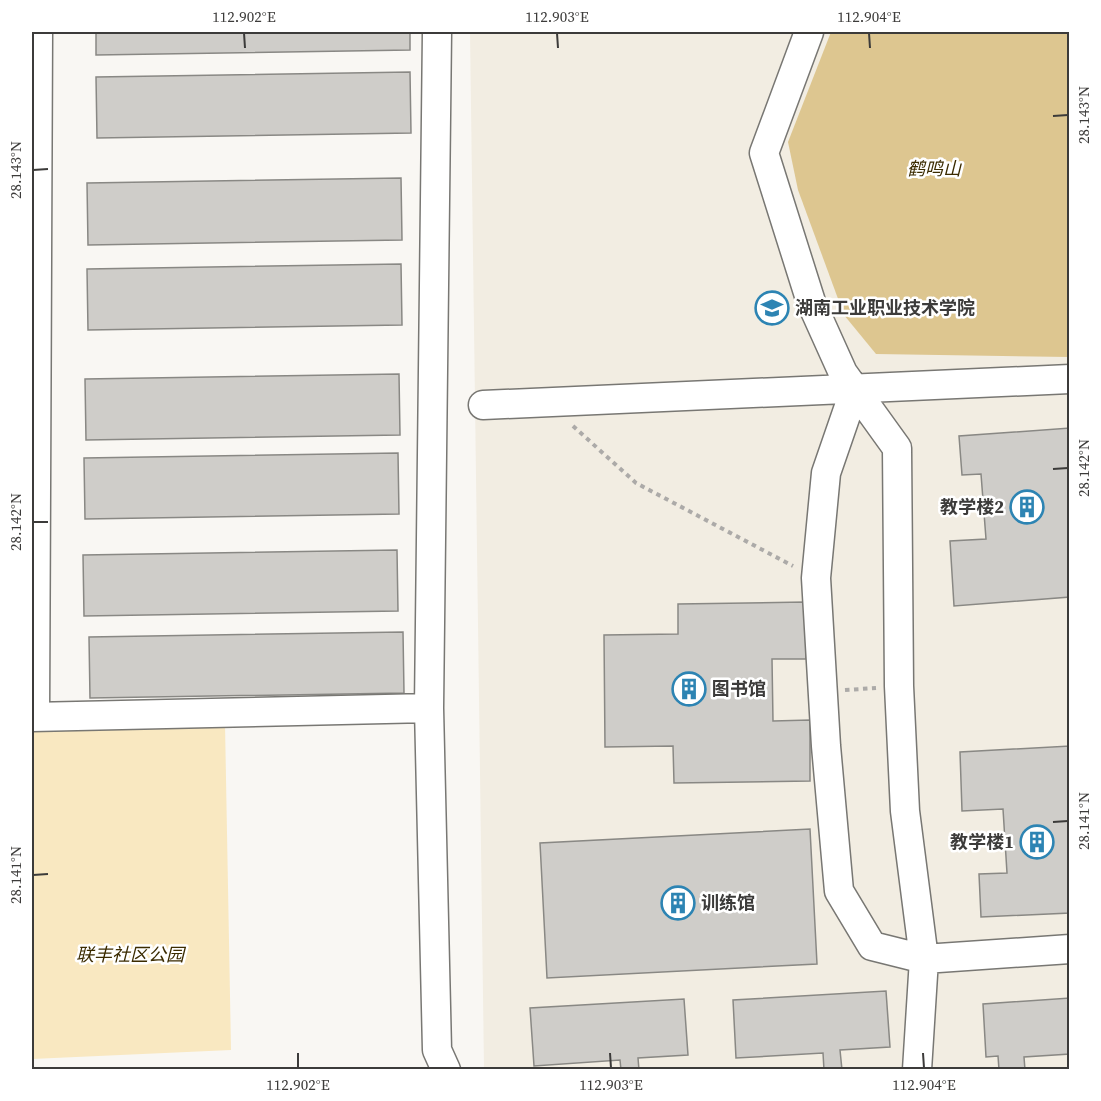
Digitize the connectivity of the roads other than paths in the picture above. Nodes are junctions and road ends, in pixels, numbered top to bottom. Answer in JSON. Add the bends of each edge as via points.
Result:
{"nodes":[{"id":1,"x":38,"y":32,"type":"edge"},
{"id":2,"x":437,"y":32,"type":"edge"},
{"id":3,"x":808,"y":32,"type":"edge"},
{"id":4,"x":1070,"y":379,"type":"edge"},
{"id":5,"x":855,"y":389,"type":"junction"},
{"id":6,"x":483,"y":405,"type":"dead end"},
{"id":7,"x":429,"y":708,"type":"junction"},
{"id":8,"x":33,"y":717,"type":"edge"},
{"id":9,"x":1070,"y":950,"type":"edge"},
{"id":10,"x":924,"y":959,"type":"junction"},
{"id":11,"x":446,"y":1070,"type":"edge"},
{"id":12,"x":917,"y":1070,"type":"edge"}],
"edges":[{"from":1,"to":8,"type":"street"},
{"from":2,"to":7,"type":"street","via":[[443,406]]},
{"from":3,"to":5,"type":"street","via":[[764,153],[811,302],[843,373]]},
{"from":4,"to":5,"type":"street"},
{"from":5,"to":6,"type":"street"},
{"from":5,"to":10,"type":"street","via":[[897,448],[899,687],[905,811]]},
{"from":5,"to":10,"type":"street","via":[[826,473],[816,578],[839,891],[872,946]]},
{"from":7,"to":8,"type":"street"},
{"from":7,"to":11,"type":"street","via":[[436,1050]]},
{"from":9,"to":10,"type":"street"},
{"from":10,"to":12,"type":"street"}]}
